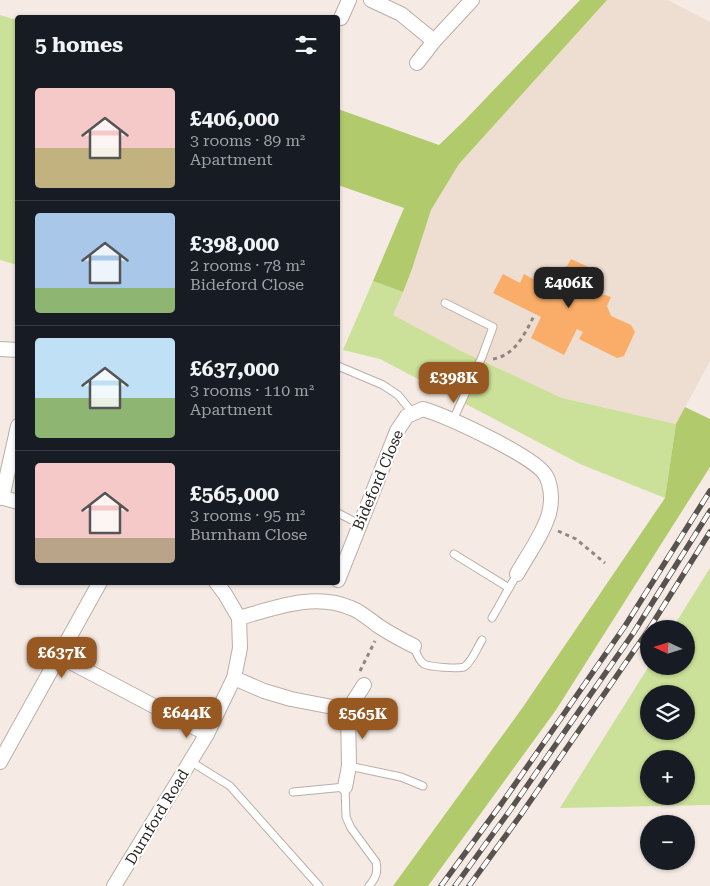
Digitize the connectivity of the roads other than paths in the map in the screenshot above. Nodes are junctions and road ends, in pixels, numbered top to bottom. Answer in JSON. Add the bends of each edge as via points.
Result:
{"nodes":[{"id":1,"x":349,"y":0,"type":"edge"},
{"id":2,"x":371,"y":0,"type":"edge"},
{"id":3,"x":472,"y":0,"type":"edge"},
{"id":4,"x":340,"y":20,"type":"edge"},
{"id":5,"x":434,"y":41,"type":"junction"},
{"id":6,"x":417,"y":63,"type":"dead end"},
{"id":7,"x":445,"y":303,"type":"dead end"},
{"id":8,"x":0,"y":349,"type":"edge"},
{"id":9,"x":15,"y":350,"type":"edge"},
{"id":10,"x":340,"y":367,"type":"edge"},
{"id":11,"x":412,"y":412,"type":"junction"},
{"id":12,"x":453,"y":420,"type":"junction"},
{"id":13,"x":15,"y":439,"type":"edge"},
{"id":14,"x":1,"y":498,"type":"edge"},
{"id":15,"x":15,"y":501,"type":"edge"},
{"id":16,"x":340,"y":513,"type":"edge"},
{"id":17,"x":360,"y":524,"type":"junction"},
{"id":18,"x":454,"y":554,"type":"dead end"},
{"id":19,"x":340,"y":574,"type":"edge"},
{"id":20,"x":517,"y":574,"type":"joint"},
{"id":21,"x":98,"y":585,"type":"edge"},
{"id":22,"x":218,"y":585,"type":"edge"},
{"id":23,"x":336,"y":585,"type":"edge"},
{"id":24,"x":509,"y":588,"type":"junction"},
{"id":25,"x":332,"y":602,"type":"junction"},
{"id":26,"x":239,"y":618,"type":"junction"},
{"id":27,"x":492,"y":618,"type":"dead end"},
{"id":28,"x":482,"y":640,"type":"dead end"},
{"id":29,"x":414,"y":646,"type":"joint"},
{"id":30,"x":59,"y":656,"type":"junction"},
{"id":31,"x":234,"y":678,"type":"junction"},
{"id":32,"x":361,"y":682,"type":"road end"},
{"id":33,"x":348,"y":710,"type":"junction"},
{"id":34,"x":207,"y":734,"type":"junction"},
{"id":35,"x":190,"y":761,"type":"junction"},
{"id":36,"x":0,"y":762,"type":"edge"},
{"id":37,"x":348,"y":766,"type":"junction"},
{"id":38,"x":423,"y":786,"type":"dead end"},
{"id":39,"x":345,"y":787,"type":"junction"},
{"id":40,"x":293,"y":792,"type":"dead end"},
{"id":41,"x":114,"y":886,"type":"edge"},
{"id":42,"x":319,"y":886,"type":"edge"},
{"id":43,"x":369,"y":886,"type":"edge"}],
"edges":[{"from":1,"to":4,"type":"street"},
{"from":2,"to":5,"type":"street","via":[[401,14]]},
{"from":3,"to":5,"type":"street"},
{"from":5,"to":6,"type":"street"},
{"from":7,"to":12,"type":"lane","via":[[494,327]]},
{"from":8,"to":9,"type":"street"},
{"from":10,"to":11,"type":"lane","name":"Bideford Close","via":[[383,385],[398,395]]},
{"from":11,"to":12,"type":"street","name":"Bideford Close","via":[[423,409]]},
{"from":11,"to":17,"type":"street","name":"Bideford Close","via":[[397,432]]},
{"from":12,"to":20,"type":"street","name":"Bideford Close","via":[[536,464],[546,475],[551,508]]},
{"from":13,"to":14,"type":"street"},
{"from":14,"to":15,"type":"street"},
{"from":16,"to":17,"type":"lane"},
{"from":17,"to":19,"type":"street","name":"Bideford Close"},
{"from":18,"to":24,"type":"lane"},
{"from":20,"to":24,"type":"lane"},
{"from":21,"to":30,"type":"street"},
{"from":22,"to":26,"type":"street","name":"Durnford Road"},
{"from":23,"to":25,"type":"street","name":"Bideford Close"},
{"from":24,"to":27,"type":"lane"},
{"from":25,"to":26,"type":"street","via":[[286,604]]},
{"from":25,"to":29,"type":"street","via":[[353,608]]},
{"from":26,"to":31,"type":"street","name":"Durnford Road","via":[[240,648]]},
{"from":28,"to":29,"type":"lane","via":[[468,663],[457,668],[424,664]]},
{"from":30,"to":34,"type":"street"},
{"from":30,"to":36,"type":"street"},
{"from":31,"to":33,"type":"street","via":[[291,699]]},
{"from":31,"to":34,"type":"street","name":"Durnford Road"},
{"from":32,"to":33,"type":"street"},
{"from":33,"to":37,"type":"street"},
{"from":34,"to":35,"type":"street","name":"Durnford Road"},
{"from":35,"to":41,"type":"street","name":"Durnford Road"},
{"from":35,"to":42,"type":"lane","via":[[230,786]]},
{"from":37,"to":38,"type":"lane","via":[[401,777]]},
{"from":37,"to":39,"type":"street"},
{"from":39,"to":40,"type":"lane"},
{"from":39,"to":43,"type":"lane","via":[[346,817],[376,862],[374,880]]}]}
